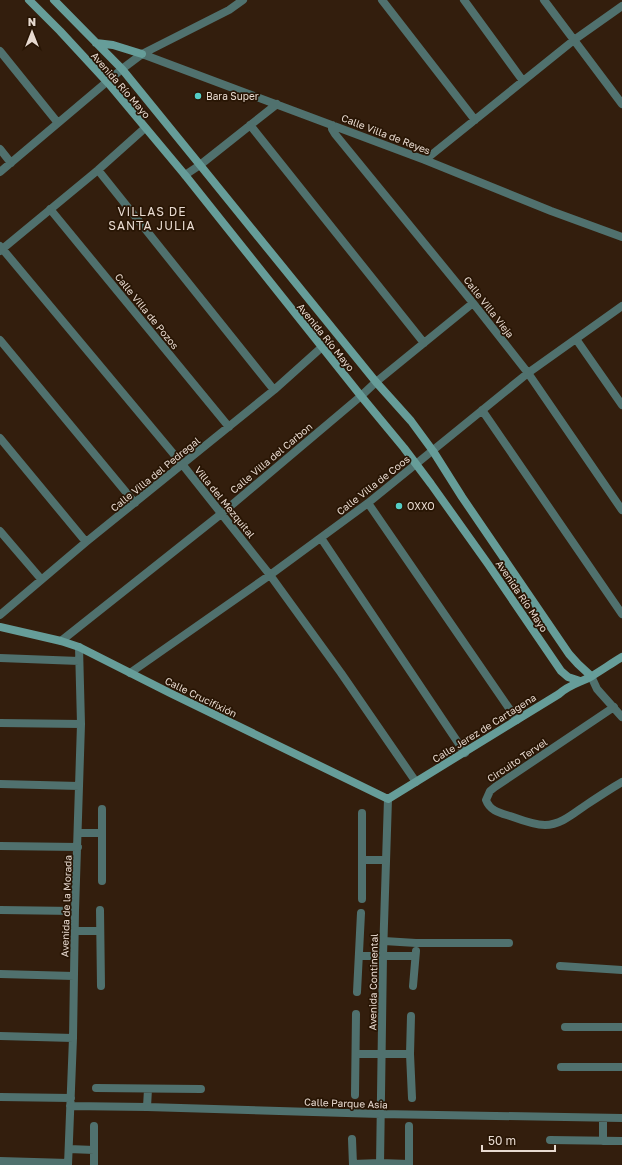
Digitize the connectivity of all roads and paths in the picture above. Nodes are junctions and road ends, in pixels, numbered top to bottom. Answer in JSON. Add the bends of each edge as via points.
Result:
{"nodes":[{"id":1,"x":29,"y":0,"type":"edge"},
{"id":2,"x":54,"y":0,"type":"edge"},
{"id":3,"x":243,"y":0,"type":"edge"},
{"id":4,"x":382,"y":0,"type":"edge"},
{"id":5,"x":464,"y":0,"type":"edge"},
{"id":6,"x":544,"y":0,"type":"edge"},
{"id":7,"x":622,"y":6,"type":"edge"},
{"id":8,"x":574,"y":40,"type":"junction"},
{"id":9,"x":96,"y":43,"type":"junction"},
{"id":10,"x":0,"y":51,"type":"edge"},
{"id":11,"x":142,"y":54,"type":"junction"},
{"id":12,"x":122,"y":69,"type":"junction"},
{"id":13,"x":523,"y":81,"type":"junction"},
{"id":14,"x":107,"y":82,"type":"junction"},
{"id":15,"x":278,"y":104,"type":"junction"},
{"id":16,"x":622,"y":104,"type":"edge"},
{"id":17,"x":475,"y":120,"type":"junction"},
{"id":18,"x":58,"y":123,"type":"junction"},
{"id":19,"x":332,"y":124,"type":"junction"},
{"id":20,"x":250,"y":126,"type":"junction"},
{"id":21,"x":145,"y":128,"type":"junction"},
{"id":22,"x":0,"y":149,"type":"edge"},
{"id":23,"x":425,"y":160,"type":"junction"},
{"id":24,"x":11,"y":162,"type":"junction"},
{"id":25,"x":200,"y":165,"type":"junction"},
{"id":26,"x":98,"y":170,"type":"junction"},
{"id":27,"x":0,"y":172,"type":"edge"},
{"id":28,"x":185,"y":175,"type":"junction"},
{"id":29,"x":50,"y":209,"type":"junction"},
{"id":30,"x":622,"y":237,"type":"edge"},
{"id":31,"x":1,"y":249,"type":"edge"},
{"id":32,"x":473,"y":303,"type":"junction"},
{"id":33,"x":622,"y":306,"type":"edge"},
{"id":34,"x":576,"y":339,"type":"junction"},
{"id":35,"x":0,"y":340,"type":"edge"},
{"id":36,"x":424,"y":343,"type":"junction"},
{"id":37,"x":322,"y":347,"type":"junction"},
{"id":38,"x":528,"y":373,"type":"junction"},
{"id":39,"x":376,"y":382,"type":"junction"},
{"id":40,"x":274,"y":390,"type":"junction"},
{"id":41,"x":361,"y":396,"type":"junction"},
{"id":42,"x":622,"y":405,"type":"edge"},
{"id":43,"x":482,"y":410,"type":"junction"},
{"id":44,"x":229,"y":427,"type":"junction"},
{"id":45,"x":0,"y":438,"type":"edge"},
{"id":46,"x":433,"y":451,"type":"junction"},
{"id":47,"x":182,"y":464,"type":"junction"},
{"id":48,"x":416,"y":464,"type":"junction"},
{"id":49,"x":135,"y":503,"type":"junction"},
{"id":50,"x":368,"y":503,"type":"junction"},
{"id":51,"x":622,"y":510,"type":"edge"},
{"id":52,"x":221,"y":514,"type":"junction"},
{"id":53,"x":0,"y":531,"type":"edge"},
{"id":54,"x":321,"y":538,"type":"junction"},
{"id":55,"x":86,"y":542,"type":"junction"},
{"id":56,"x":270,"y":575,"type":"junction"},
{"id":57,"x":41,"y":579,"type":"junction"},
{"id":58,"x":0,"y":614,"type":"edge"},
{"id":59,"x":622,"y":614,"type":"edge"},
{"id":60,"x":0,"y":627,"type":"edge"},
{"id":61,"x":61,"y":641,"type":"junction"},
{"id":62,"x":79,"y":647,"type":"junction"},
{"id":63,"x":622,"y":657,"type":"edge"},
{"id":64,"x":0,"y":658,"type":"edge"},
{"id":65,"x":79,"y":661,"type":"junction"},
{"id":66,"x":130,"y":672,"type":"junction"},
{"id":67,"x":591,"y":676,"type":"junction"},
{"id":68,"x":580,"y":681,"type":"junction"},
{"id":69,"x":597,"y":688,"type":"junction"},
{"id":70,"x":614,"y":707,"type":"junction"},
{"id":71,"x":622,"y":717,"type":"edge"},
{"id":72,"x":517,"y":720,"type":"junction"},
{"id":73,"x":0,"y":723,"type":"edge"},
{"id":74,"x":81,"y":724,"type":"junction"},
{"id":75,"x":465,"y":752,"type":"junction"},
{"id":76,"x":416,"y":782,"type":"junction"},
{"id":77,"x":622,"y":782,"type":"edge"},
{"id":78,"x":0,"y":784,"type":"edge"},
{"id":79,"x":79,"y":786,"type":"junction"},
{"id":80,"x":388,"y":799,"type":"junction"},
{"id":81,"x":102,"y":809,"type":"dead end"},
{"id":82,"x":362,"y":813,"type":"dead end"},
{"id":83,"x":78,"y":833,"type":"junction"},
{"id":84,"x":102,"y":833,"type":"junction"},
{"id":85,"x":0,"y":846,"type":"edge"},
{"id":86,"x":78,"y":847,"type":"junction"},
{"id":87,"x":363,"y":860,"type":"junction"},
{"id":88,"x":386,"y":860,"type":"junction"},
{"id":89,"x":102,"y":881,"type":"dead end"},
{"id":90,"x":362,"y":899,"type":"dead end"},
{"id":91,"x":0,"y":910,"type":"edge"},
{"id":92,"x":100,"y":910,"type":"dead end"},
{"id":93,"x":75,"y":911,"type":"junction"},
{"id":94,"x":361,"y":913,"type":"dead end"},
{"id":95,"x":75,"y":931,"type":"junction"},
{"id":96,"x":100,"y":931,"type":"junction"},
{"id":97,"x":384,"y":941,"type":"junction"},
{"id":98,"x":416,"y":943,"type":"junction"},
{"id":99,"x":509,"y":943,"type":"dead end"},
{"id":100,"x":383,"y":955,"type":"junction"},
{"id":101,"x":359,"y":956,"type":"junction"},
{"id":102,"x":416,"y":956,"type":"junction"},
{"id":103,"x":560,"y":966,"type":"dead end"},
{"id":104,"x":622,"y":970,"type":"edge"},
{"id":105,"x":0,"y":974,"type":"edge"},
{"id":106,"x":74,"y":976,"type":"junction"},
{"id":107,"x":101,"y":986,"type":"dead end"},
{"id":108,"x":413,"y":986,"type":"dead end"},
{"id":109,"x":357,"y":992,"type":"dead end"},
{"id":110,"x":356,"y":1014,"type":"dead end"},
{"id":111,"x":411,"y":1016,"type":"dead end"},
{"id":112,"x":565,"y":1027,"type":"dead end"},
{"id":113,"x":622,"y":1027,"type":"edge"},
{"id":114,"x":0,"y":1036,"type":"edge"},
{"id":115,"x":73,"y":1038,"type":"junction"},
{"id":116,"x":381,"y":1053,"type":"junction"},
{"id":117,"x":356,"y":1054,"type":"junction"},
{"id":118,"x":410,"y":1054,"type":"junction"},
{"id":119,"x":561,"y":1067,"type":"dead end"},
{"id":120,"x":622,"y":1067,"type":"edge"},
{"id":121,"x":96,"y":1088,"type":"dead end"},
{"id":122,"x":148,"y":1089,"type":"junction"},
{"id":123,"x":201,"y":1089,"type":"dead end"},
{"id":124,"x":355,"y":1096,"type":"dead end"},
{"id":125,"x":0,"y":1097,"type":"edge"},
{"id":126,"x":412,"y":1098,"type":"dead end"},
{"id":127,"x":70,"y":1102,"type":"junction"},
{"id":128,"x":148,"y":1107,"type":"junction"},
{"id":129,"x":380,"y":1114,"type":"junction"},
{"id":130,"x":603,"y":1118,"type":"junction"},
{"id":131,"x":622,"y":1118,"type":"edge"},
{"id":132,"x":94,"y":1126,"type":"dead end"},
{"id":133,"x":409,"y":1126,"type":"dead end"},
{"id":134,"x":352,"y":1139,"type":"dead end"},
{"id":135,"x":550,"y":1140,"type":"dead end"},
{"id":136,"x":603,"y":1141,"type":"junction"},
{"id":137,"x":622,"y":1141,"type":"edge"},
{"id":138,"x":69,"y":1149,"type":"junction"},
{"id":139,"x":94,"y":1150,"type":"junction"},
{"id":140,"x":0,"y":1161,"type":"edge"},
{"id":141,"x":68,"y":1164,"type":"edge"},
{"id":142,"x":353,"y":1164,"type":"edge"},
{"id":143,"x":380,"y":1164,"type":"edge"},
{"id":144,"x":94,"y":1165,"type":"edge"},
{"id":145,"x":409,"y":1165,"type":"edge"}],
"edges":[{"from":1,"to":14,"type":"street","name":"Avenida Río Mayo"},
{"from":2,"to":9,"type":"street","name":"Avenida Río Mayo"},
{"from":3,"to":11,"type":"street","via":[[229,10]]},
{"from":4,"to":17,"type":"street"},
{"from":5,"to":13,"type":"street"},
{"from":6,"to":8,"type":"street"},
{"from":7,"to":8,"type":"street"},
{"from":8,"to":13,"type":"street"},
{"from":8,"to":16,"type":"street"},
{"from":9,"to":11,"type":"street","via":[[113,45]]},
{"from":9,"to":12,"type":"street","name":"Avenida Río Mayo"},
{"from":10,"to":18,"type":"street"},
{"from":11,"to":12,"type":"street"},
{"from":11,"to":15,"type":"street","name":"Calle Villa de Reyes"},
{"from":12,"to":14,"type":"street"},
{"from":12,"to":25,"type":"street","name":"Avenida Río Mayo"},
{"from":13,"to":17,"type":"street"},
{"from":14,"to":18,"type":"street"},
{"from":14,"to":21,"type":"street","name":"Avenida Río Mayo"},
{"from":15,"to":19,"type":"street","name":"Calle Villa de Reyes"},
{"from":15,"to":20,"type":"street"},
{"from":17,"to":23,"type":"street"},
{"from":18,"to":24,"type":"street"},
{"from":19,"to":23,"type":"street","name":"Calle Villa de Reyes"},
{"from":19,"to":32,"type":"street","name":"Calle Villa Vieja","via":[[335,134]]},
{"from":20,"to":25,"type":"street"},
{"from":20,"to":36,"type":"street"},
{"from":21,"to":26,"type":"street"},
{"from":21,"to":28,"type":"street","name":"Avenida Río Mayo"},
{"from":22,"to":24,"type":"street"},
{"from":23,"to":30,"type":"street","name":"Calle Villa de Reyes"},
{"from":24,"to":27,"type":"street"},
{"from":25,"to":28,"type":"street"},
{"from":25,"to":39,"type":"street","name":"Avenida Río Mayo"},
{"from":26,"to":29,"type":"street"},
{"from":26,"to":40,"type":"street"},
{"from":28,"to":37,"type":"street","name":"Avenida Río Mayo"},
{"from":29,"to":31,"type":"street"},
{"from":29,"to":44,"type":"street","name":"Calle Villa de Pozos"},
{"from":31,"to":47,"type":"street","name":"Villa del Mezquital"},
{"from":32,"to":36,"type":"street","name":"Calle Villa del Carbon"},
{"from":32,"to":38,"type":"street","name":"Calle Villa Vieja"},
{"from":33,"to":34,"type":"street","name":"Calle Villa de Coos"},
{"from":34,"to":38,"type":"street","name":"Calle Villa de Coos"},
{"from":34,"to":42,"type":"street"},
{"from":35,"to":49,"type":"street"},
{"from":36,"to":39,"type":"street","name":"Calle Villa del Carbon"},
{"from":37,"to":40,"type":"street","name":"Calle Villa del Pedregal"},
{"from":37,"to":41,"type":"street","name":"Avenida Río Mayo"},
{"from":38,"to":43,"type":"street","name":"Calle Villa de Coos"},
{"from":38,"to":51,"type":"street","name":"Calle Villa Vieja"},
{"from":39,"to":41,"type":"street","name":"Calle Villa del Carbon"},
{"from":39,"to":46,"type":"street","name":"Avenida Río Mayo","via":[[411,421]]},
{"from":40,"to":44,"type":"street","name":"Calle Villa del Pedregal"},
{"from":41,"to":48,"type":"street","name":"Avenida Río Mayo"},
{"from":41,"to":52,"type":"street","name":"Calle Villa del Carbon"},
{"from":43,"to":46,"type":"street","name":"Calle Villa de Coos"},
{"from":43,"to":59,"type":"street"},
{"from":44,"to":47,"type":"street","name":"Calle Villa del Pedregal"},
{"from":45,"to":55,"type":"street"},
{"from":46,"to":48,"type":"street","name":"Calle Villa de Coos"},
{"from":46,"to":67,"type":"street","name":"Avenida Río Mayo","via":[[569,654]]},
{"from":47,"to":49,"type":"street","name":"Calle Villa del Pedregal"},
{"from":47,"to":52,"type":"street","name":"Villa del Mezquital"},
{"from":48,"to":50,"type":"street","name":"Calle Villa de Coos"},
{"from":48,"to":68,"type":"street","name":"Avenida Río Mayo","via":[[561,671],[568,677]]},
{"from":49,"to":55,"type":"street","name":"Calle Villa del Pedregal"},
{"from":50,"to":54,"type":"street","name":"Calle Villa de Coos"},
{"from":50,"to":72,"type":"street"},
{"from":52,"to":56,"type":"street","name":"Villa del Mezquital"},
{"from":52,"to":61,"type":"street","name":"Calle Villa del Carbon"},
{"from":53,"to":57,"type":"street"},
{"from":54,"to":56,"type":"street","name":"Calle Villa de Coos"},
{"from":54,"to":75,"type":"street"},
{"from":55,"to":57,"type":"street","name":"Calle Villa del Pedregal"},
{"from":56,"to":66,"type":"street","name":"Calle Villa de Coos"},
{"from":56,"to":76,"type":"street","name":"Villa del Mezquital"},
{"from":57,"to":58,"type":"street","name":"Calle Villa del Pedregal"},
{"from":60,"to":61,"type":"street","name":"Calle Crucifixión"},
{"from":61,"to":62,"type":"street","name":"Calle Crucifixión"},
{"from":62,"to":65,"type":"street","name":"Avenida de la Morada"},
{"from":62,"to":66,"type":"street","name":"Calle Crucifixión"},
{"from":63,"to":67,"type":"street","name":"Calle Jerez de Cartagena"},
{"from":64,"to":65,"type":"street"},
{"from":65,"to":74,"type":"street","name":"Avenida de la Morada"},
{"from":66,"to":80,"type":"street","name":"Calle Crucifixión"},
{"from":67,"to":68,"type":"street","name":"Calle Jerez de Cartagena"},
{"from":67,"to":69,"type":"street","name":"Avenida Río Mayo"},
{"from":68,"to":69,"type":"street","name":"Avenida Río Mayo"},
{"from":68,"to":72,"type":"street","name":"Calle Jerez de Cartagena"},
{"from":69,"to":70,"type":"street","name":"Avenida Río Mayo"},
{"from":70,"to":71,"type":"street","name":"Avenida Río Mayo"},
{"from":70,"to":77,"type":"street","name":"Circuito Tervel","via":[[495,787],[486,800],[497,812],[529,823],[553,824],[567,818]]},
{"from":72,"to":75,"type":"street","name":"Calle Jerez de Cartagena"},
{"from":73,"to":74,"type":"street"},
{"from":74,"to":79,"type":"street","name":"Avenida de la Morada"},
{"from":75,"to":76,"type":"street","name":"Calle Jerez de Cartagena"},
{"from":76,"to":80,"type":"street","name":"Calle Jerez de Cartagena"},
{"from":78,"to":79,"type":"street"},
{"from":79,"to":83,"type":"street","name":"Avenida de la Morada"},
{"from":80,"to":88,"type":"street","name":"Avenida Continental"},
{"from":81,"to":84,"type":"street"},
{"from":82,"to":87,"type":"street"},
{"from":83,"to":84,"type":"street"},
{"from":83,"to":86,"type":"street","name":"Avenida de la Morada"},
{"from":84,"to":89,"type":"street"},
{"from":85,"to":86,"type":"street"},
{"from":86,"to":93,"type":"street","name":"Avenida de la Morada"},
{"from":87,"to":88,"type":"street"},
{"from":87,"to":90,"type":"street"},
{"from":88,"to":97,"type":"street","name":"Avenida Continental"},
{"from":91,"to":93,"type":"street"},
{"from":92,"to":96,"type":"street"},
{"from":93,"to":95,"type":"street","name":"Avenida de la Morada"},
{"from":94,"to":101,"type":"street"},
{"from":95,"to":96,"type":"street"},
{"from":95,"to":106,"type":"street","name":"Avenida de la Morada"},
{"from":96,"to":107,"type":"street"},
{"from":97,"to":98,"type":"street"},
{"from":97,"to":100,"type":"street","name":"Avenida Continental"},
{"from":98,"to":99,"type":"street"},
{"from":98,"to":102,"type":"street"},
{"from":100,"to":101,"type":"street"},
{"from":100,"to":102,"type":"street"},
{"from":100,"to":116,"type":"street","name":"Avenida Continental"},
{"from":101,"to":109,"type":"street"},
{"from":102,"to":108,"type":"street"},
{"from":103,"to":104,"type":"street"},
{"from":105,"to":106,"type":"street"},
{"from":106,"to":115,"type":"street","name":"Avenida de la Morada"},
{"from":110,"to":117,"type":"street"},
{"from":111,"to":118,"type":"street"},
{"from":112,"to":113,"type":"street"},
{"from":114,"to":115,"type":"street"},
{"from":115,"to":127,"type":"street","name":"Avenida de la Morada"},
{"from":116,"to":117,"type":"street"},
{"from":116,"to":118,"type":"street"},
{"from":116,"to":129,"type":"street","name":"Avenida Continental"},
{"from":117,"to":124,"type":"street"},
{"from":118,"to":126,"type":"street"},
{"from":119,"to":120,"type":"street"},
{"from":121,"to":122,"type":"street"},
{"from":122,"to":123,"type":"street"},
{"from":122,"to":128,"type":"street"},
{"from":125,"to":127,"type":"street","name":"Calle Parque Asia"},
{"from":127,"to":128,"type":"street","name":"Calle Parque Asia"},
{"from":127,"to":138,"type":"street","name":"Avenida de la Morada"},
{"from":128,"to":129,"type":"street","name":"Calle Parque Asia"},
{"from":129,"to":130,"type":"street","name":"Calle Parque Asia"},
{"from":129,"to":143,"type":"street","name":"Avenida Continental"},
{"from":130,"to":131,"type":"street","name":"Calle Parque Asia"},
{"from":130,"to":136,"type":"street"},
{"from":132,"to":139,"type":"street"},
{"from":133,"to":145,"type":"street"},
{"from":134,"to":142,"type":"street"},
{"from":135,"to":136,"type":"street"},
{"from":136,"to":137,"type":"street"},
{"from":138,"to":139,"type":"street"},
{"from":138,"to":141,"type":"street","name":"Avenida de la Morada"},
{"from":139,"to":144,"type":"street"},
{"from":140,"to":141,"type":"street"},
{"from":142,"to":143,"type":"street"},
{"from":143,"to":145,"type":"street"}]}
